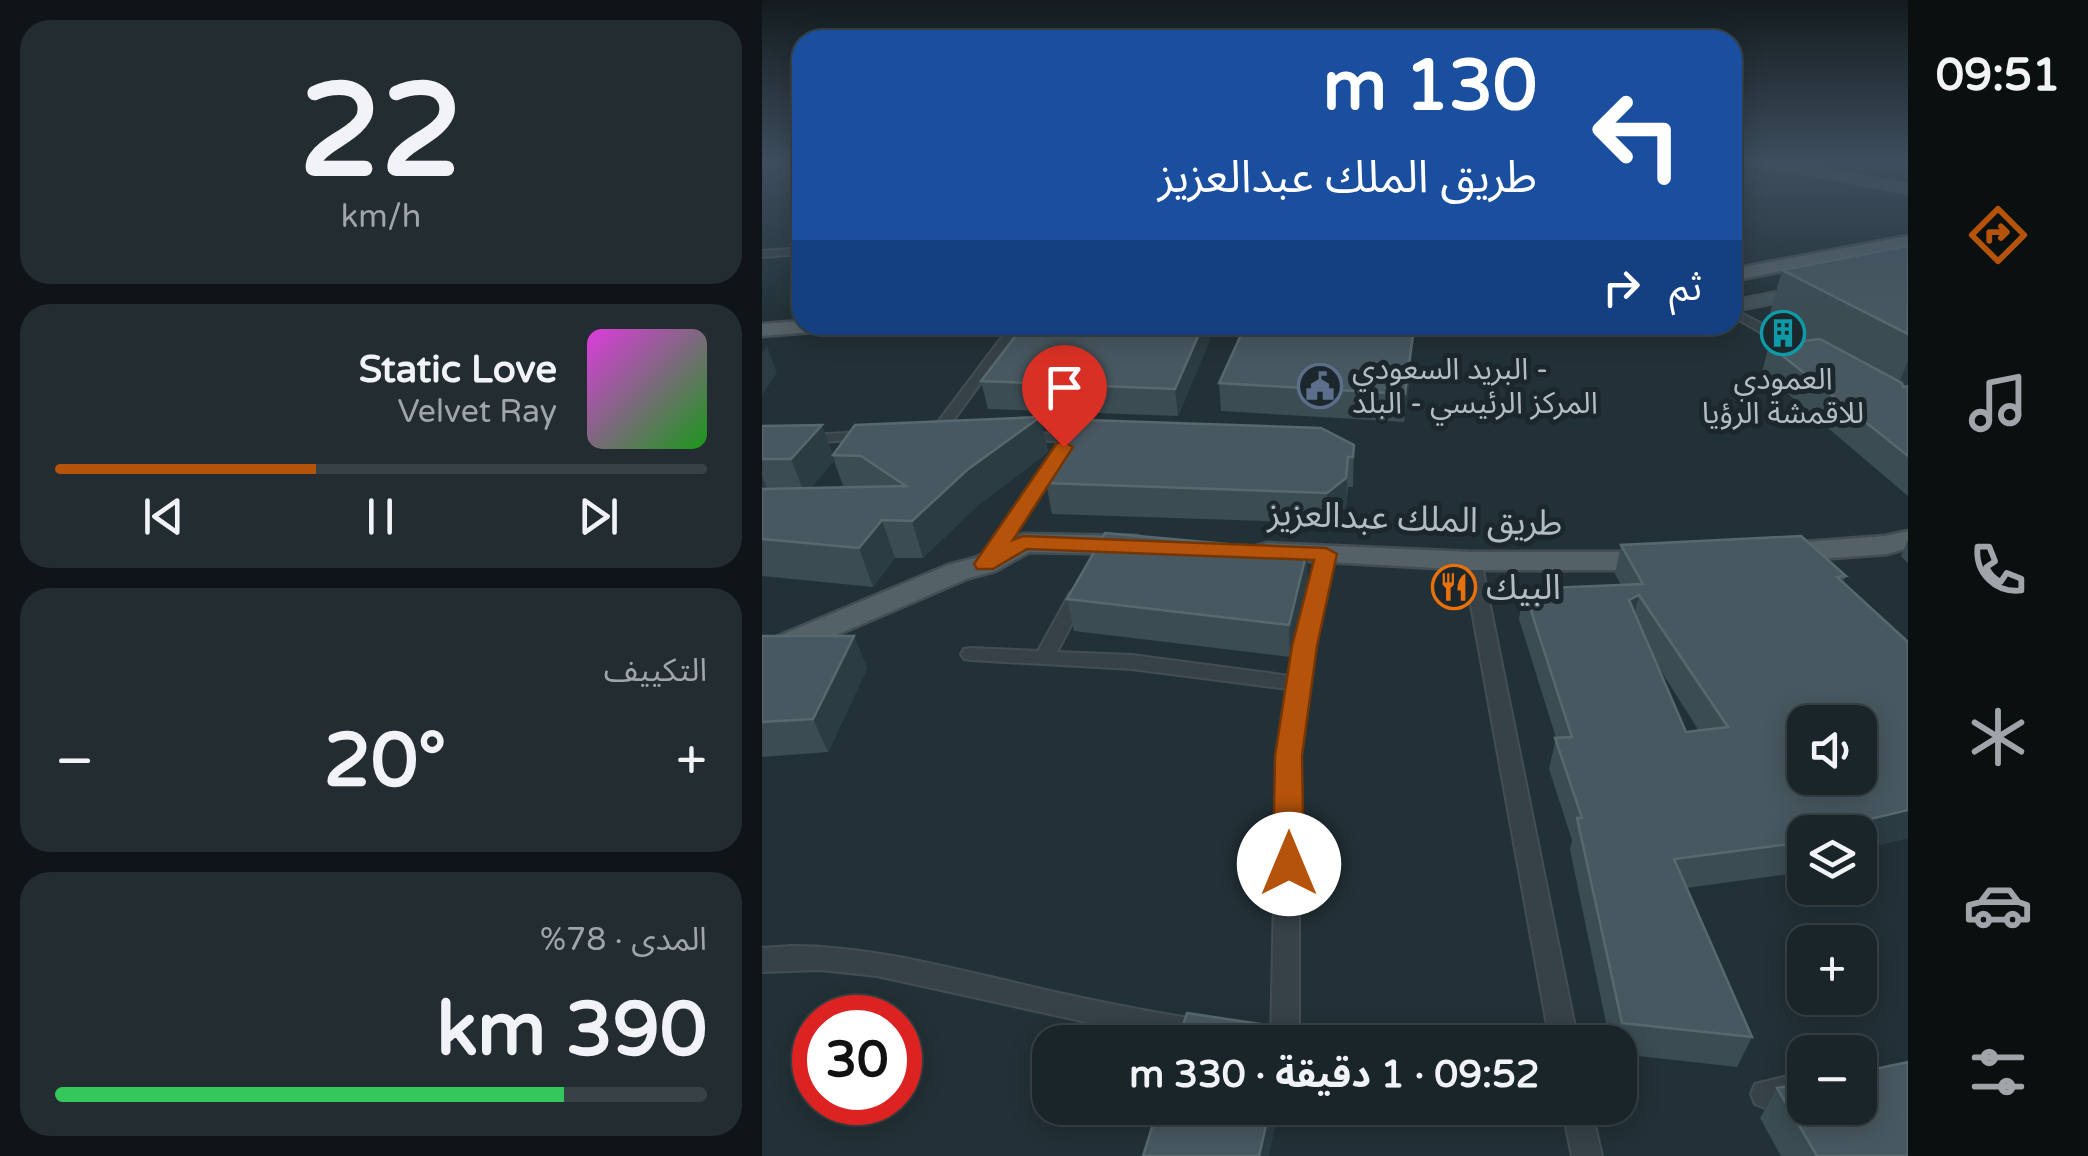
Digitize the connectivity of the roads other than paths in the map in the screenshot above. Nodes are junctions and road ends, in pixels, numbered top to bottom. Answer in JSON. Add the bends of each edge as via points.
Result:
{"nodes":[{"id":1,"x":1908,"y":242,"type":"edge"},
{"id":2,"x":792,"y":249,"type":"edge"},
{"id":3,"x":762,"y":251,"type":"edge"},
{"id":4,"x":1908,"y":254,"type":"edge"},
{"id":5,"x":1742,"y":273,"type":"edge"},
{"id":6,"x":1742,"y":285,"type":"edge"},
{"id":7,"x":1821,"y":290,"type":"edge"},
{"id":8,"x":1742,"y":307,"type":"edge"},
{"id":9,"x":1742,"y":315,"type":"edge"},
{"id":10,"x":792,"y":316,"type":"edge"},
{"id":11,"x":762,"y":318,"type":"edge"},
{"id":12,"x":792,"y":328,"type":"edge"},
{"id":13,"x":762,"y":330,"type":"edge"},
{"id":14,"x":1008,"y":335,"type":"edge"},
{"id":15,"x":1816,"y":359,"type":"edge"},
{"id":16,"x":885,"y":436,"type":"edge"},
{"id":17,"x":953,"y":437,"type":"edge"},
{"id":18,"x":1008,"y":437,"type":"edge"},
{"id":19,"x":762,"y":441,"type":"edge"},
{"id":20,"x":1908,"y":539,"type":"edge"},
{"id":21,"x":1161,"y":546,"type":"edge"},
{"id":22,"x":1234,"y":550,"type":"edge"},
{"id":23,"x":1326,"y":554,"type":"junction"},
{"id":24,"x":1740,"y":556,"type":"edge"},
{"id":25,"x":1097,"y":560,"type":"junction"},
{"id":26,"x":1683,"y":560,"type":"edge"},
{"id":27,"x":1472,"y":562,"type":"junction"},
{"id":28,"x":985,"y":564,"type":"junction"},
{"id":29,"x":971,"y":654,"type":"dead end"},
{"id":30,"x":762,"y":656,"type":"edge"},
{"id":31,"x":1044,"y":658,"type":"junction"},
{"id":32,"x":1299,"y":684,"type":"junction"},
{"id":33,"x":762,"y":960,"type":"edge"},
{"id":34,"x":1139,"y":1025,"type":"edge"},
{"id":35,"x":1285,"y":1025,"type":"edge"},
{"id":36,"x":1561,"y":1025,"type":"edge"},
{"id":37,"x":1787,"y":1089,"type":"edge"},
{"id":38,"x":1765,"y":1094,"type":"dead end"},
{"id":39,"x":1580,"y":1125,"type":"edge"},
{"id":40,"x":1586,"y":1156,"type":"edge"}],
"edges":[{"from":1,"to":5,"type":"main road"},
{"from":2,"to":3,"type":"street"},
{"from":4,"to":6,"type":"main road"},
{"from":7,"to":8,"type":"street"},
{"from":9,"to":15,"type":"street"},
{"from":10,"to":11,"type":"main road"},
{"from":12,"to":13,"type":"main road"},
{"from":14,"to":17,"type":"street","via":[[926,437]]},
{"from":16,"to":19,"type":"street"},
{"from":18,"to":28,"type":"street","via":[[1063,437],[1064,447]]},
{"from":20,"to":24,"type":"main road","via":[[1804,558]]},
{"from":21,"to":25,"type":"main road"},
{"from":22,"to":23,"type":"main road","name":"طريق الملك عبدالعزيز"},
{"from":23,"to":27,"type":"main road","name":"طريق الملك عبدالعزيز"},
{"from":23,"to":32,"type":"street"},
{"from":25,"to":28,"type":"main road","via":[[1023,543]]},
{"from":25,"to":31,"type":"street"},
{"from":26,"to":27,"type":"main road","name":"طريق الملك عبدالعزيز"},
{"from":27,"to":36,"type":"street"},
{"from":28,"to":30,"type":"main road"},
{"from":29,"to":31,"type":"street"},
{"from":31,"to":32,"type":"street"},
{"from":32,"to":35,"type":"street","via":[[1288,756]]},
{"from":33,"to":34,"type":"street","via":[[802,955],[892,966]]},
{"from":37,"to":38,"type":"street"},
{"from":39,"to":40,"type":"street"}]}
